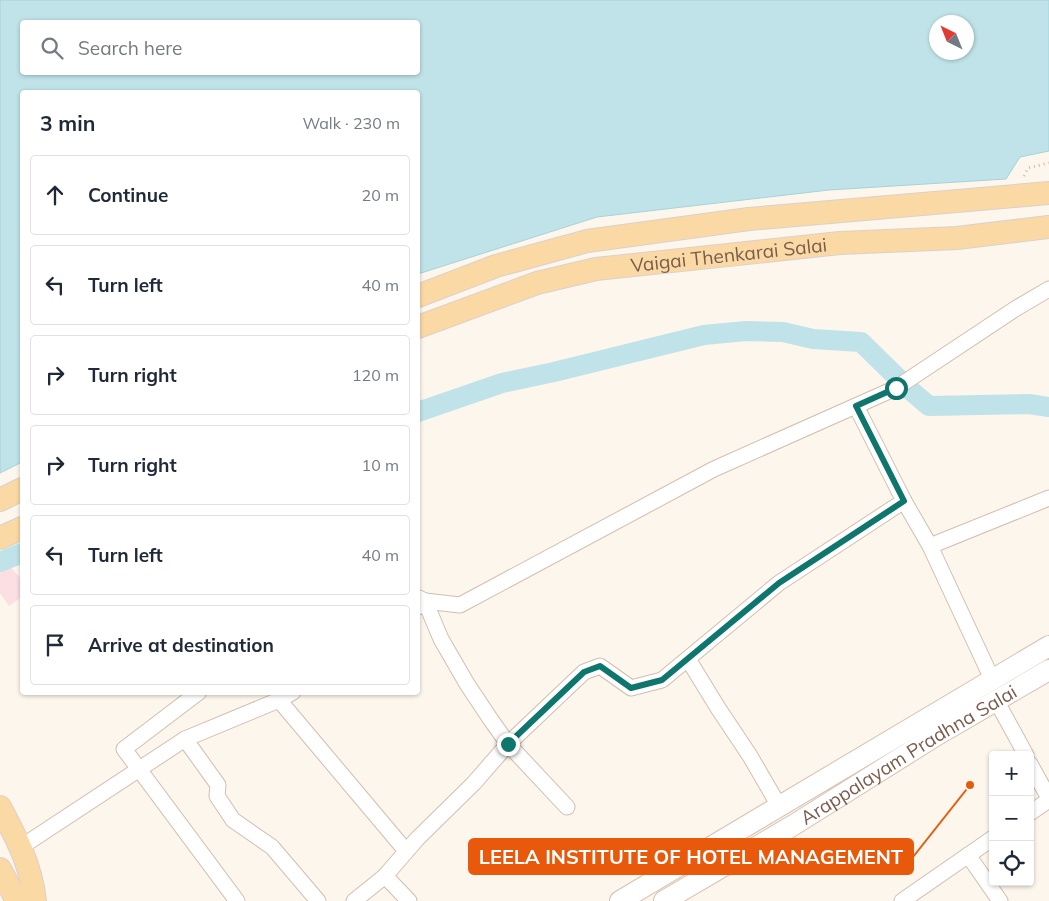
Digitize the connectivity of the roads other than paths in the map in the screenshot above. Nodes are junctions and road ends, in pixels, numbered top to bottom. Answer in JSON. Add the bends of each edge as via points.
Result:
{"nodes":[{"id":1,"x":1049,"y":193,"type":"edge"},
{"id":2,"x":1049,"y":227,"type":"edge"},
{"id":3,"x":1049,"y":289,"type":"edge"},
{"id":4,"x":420,"y":295,"type":"edge"},
{"id":5,"x":420,"y":326,"type":"edge"},
{"id":6,"x":856,"y":406,"type":"junction"},
{"id":7,"x":20,"y":490,"type":"edge"},
{"id":8,"x":1049,"y":498,"type":"edge"},
{"id":9,"x":0,"y":500,"type":"edge"},
{"id":10,"x":904,"y":501,"type":"junction"},
{"id":11,"x":20,"y":529,"type":"edge"},
{"id":12,"x":0,"y":538,"type":"edge"},
{"id":13,"x":930,"y":546,"type":"junction"},
{"id":14,"x":420,"y":602,"type":"edge"},
{"id":15,"x":1049,"y":646,"type":"edge"},
{"id":16,"x":688,"y":659,"type":"junction"},
{"id":17,"x":1049,"y":670,"type":"edge"},
{"id":18,"x":992,"y":679,"type":"junction"},
{"id":19,"x":195,"y":695,"type":"edge"},
{"id":20,"x":288,"y":695,"type":"edge"},
{"id":21,"x":279,"y":700,"type":"junction"},
{"id":22,"x":997,"y":702,"type":"junction"},
{"id":23,"x":185,"y":739,"type":"junction"},
{"id":24,"x":508,"y":744,"type":"junction"},
{"id":25,"x":1024,"y":751,"type":"edge"},
{"id":26,"x":139,"y":770,"type":"junction"},
{"id":27,"x":1034,"y":771,"type":"edge"},
{"id":28,"x":1049,"y":799,"type":"edge"},
{"id":29,"x":779,"y":806,"type":"junction"},
{"id":30,"x":0,"y":807,"type":"edge"},
{"id":31,"x":567,"y":807,"type":"dead end"},
{"id":32,"x":1034,"y":810,"type":"edge"},
{"id":33,"x":989,"y":841,"type":"edge"},
{"id":34,"x":21,"y":847,"type":"junction"},
{"id":35,"x":406,"y":851,"type":"junction"},
{"id":36,"x":968,"y":855,"type":"junction"},
{"id":37,"x":0,"y":869,"type":"edge"},
{"id":38,"x":385,"y":876,"type":"junction"},
{"id":39,"x":670,"y":899,"type":"edge"},
{"id":40,"x":17,"y":901,"type":"edge"},
{"id":41,"x":35,"y":901,"type":"edge"},
{"id":42,"x":237,"y":901,"type":"edge"},
{"id":43,"x":318,"y":901,"type":"edge"},
{"id":44,"x":354,"y":901,"type":"edge"},
{"id":45,"x":408,"y":901,"type":"edge"},
{"id":46,"x":620,"y":901,"type":"edge"},
{"id":47,"x":902,"y":901,"type":"edge"},
{"id":48,"x":1000,"y":901,"type":"edge"}],
"edges":[{"from":1,"to":4,"type":"main road","name":"Vaigai Thenkarai Salai","via":[[749,219],[587,241],[496,266]]},
{"from":2,"to":5,"type":"main road","name":"Vaigai Thenkarai Salai","via":[[957,238],[840,242],[596,269],[538,283]]},
{"from":3,"to":6,"type":"street","via":[[1015,308],[896,388]]},
{"from":6,"to":10,"type":"street"},
{"from":6,"to":14,"type":"street","via":[[714,469],[460,605]]},
{"from":7,"to":9,"type":"main road"},
{"from":8,"to":13,"type":"street"},
{"from":10,"to":13,"type":"street"},
{"from":10,"to":16,"type":"street","via":[[779,583]]},
{"from":11,"to":12,"type":"main road"},
{"from":13,"to":18,"type":"street"},
{"from":14,"to":24,"type":"street","via":[[467,684]]},
{"from":15,"to":18,"type":"main road"},
{"from":16,"to":24,"type":"street","via":[[662,680],[631,688],[600,666],[584,672]]},
{"from":16,"to":29,"type":"street"},
{"from":17,"to":22,"type":"main road","name":"Arappalayam Pradhna Salai"},
{"from":18,"to":29,"type":"main road"},
{"from":19,"to":26,"type":"street","via":[[124,749]]},
{"from":20,"to":21,"type":"street"},
{"from":21,"to":23,"type":"street"},
{"from":21,"to":35,"type":"street"},
{"from":22,"to":25,"type":"street"},
{"from":22,"to":39,"type":"main road","name":"Arappalayam Pradhna Salai","via":[[937,735]]},
{"from":23,"to":26,"type":"street"},
{"from":23,"to":43,"type":"street","via":[[218,785],[217,796],[233,820],[272,847]]},
{"from":24,"to":31,"type":"street"},
{"from":24,"to":35,"type":"street","via":[[474,784]]},
{"from":26,"to":34,"type":"street"},
{"from":26,"to":42,"type":"street"},
{"from":27,"to":28,"type":"street"},
{"from":28,"to":32,"type":"street"},
{"from":29,"to":46,"type":"main road"},
{"from":30,"to":34,"type":"main road"},
{"from":33,"to":36,"type":"street"},
{"from":34,"to":41,"type":"main road","via":[[33,880]]},
{"from":35,"to":38,"type":"street"},
{"from":36,"to":47,"type":"street"},
{"from":36,"to":48,"type":"street"},
{"from":37,"to":40,"type":"main road"},
{"from":38,"to":44,"type":"street"},
{"from":38,"to":45,"type":"street"}]}
